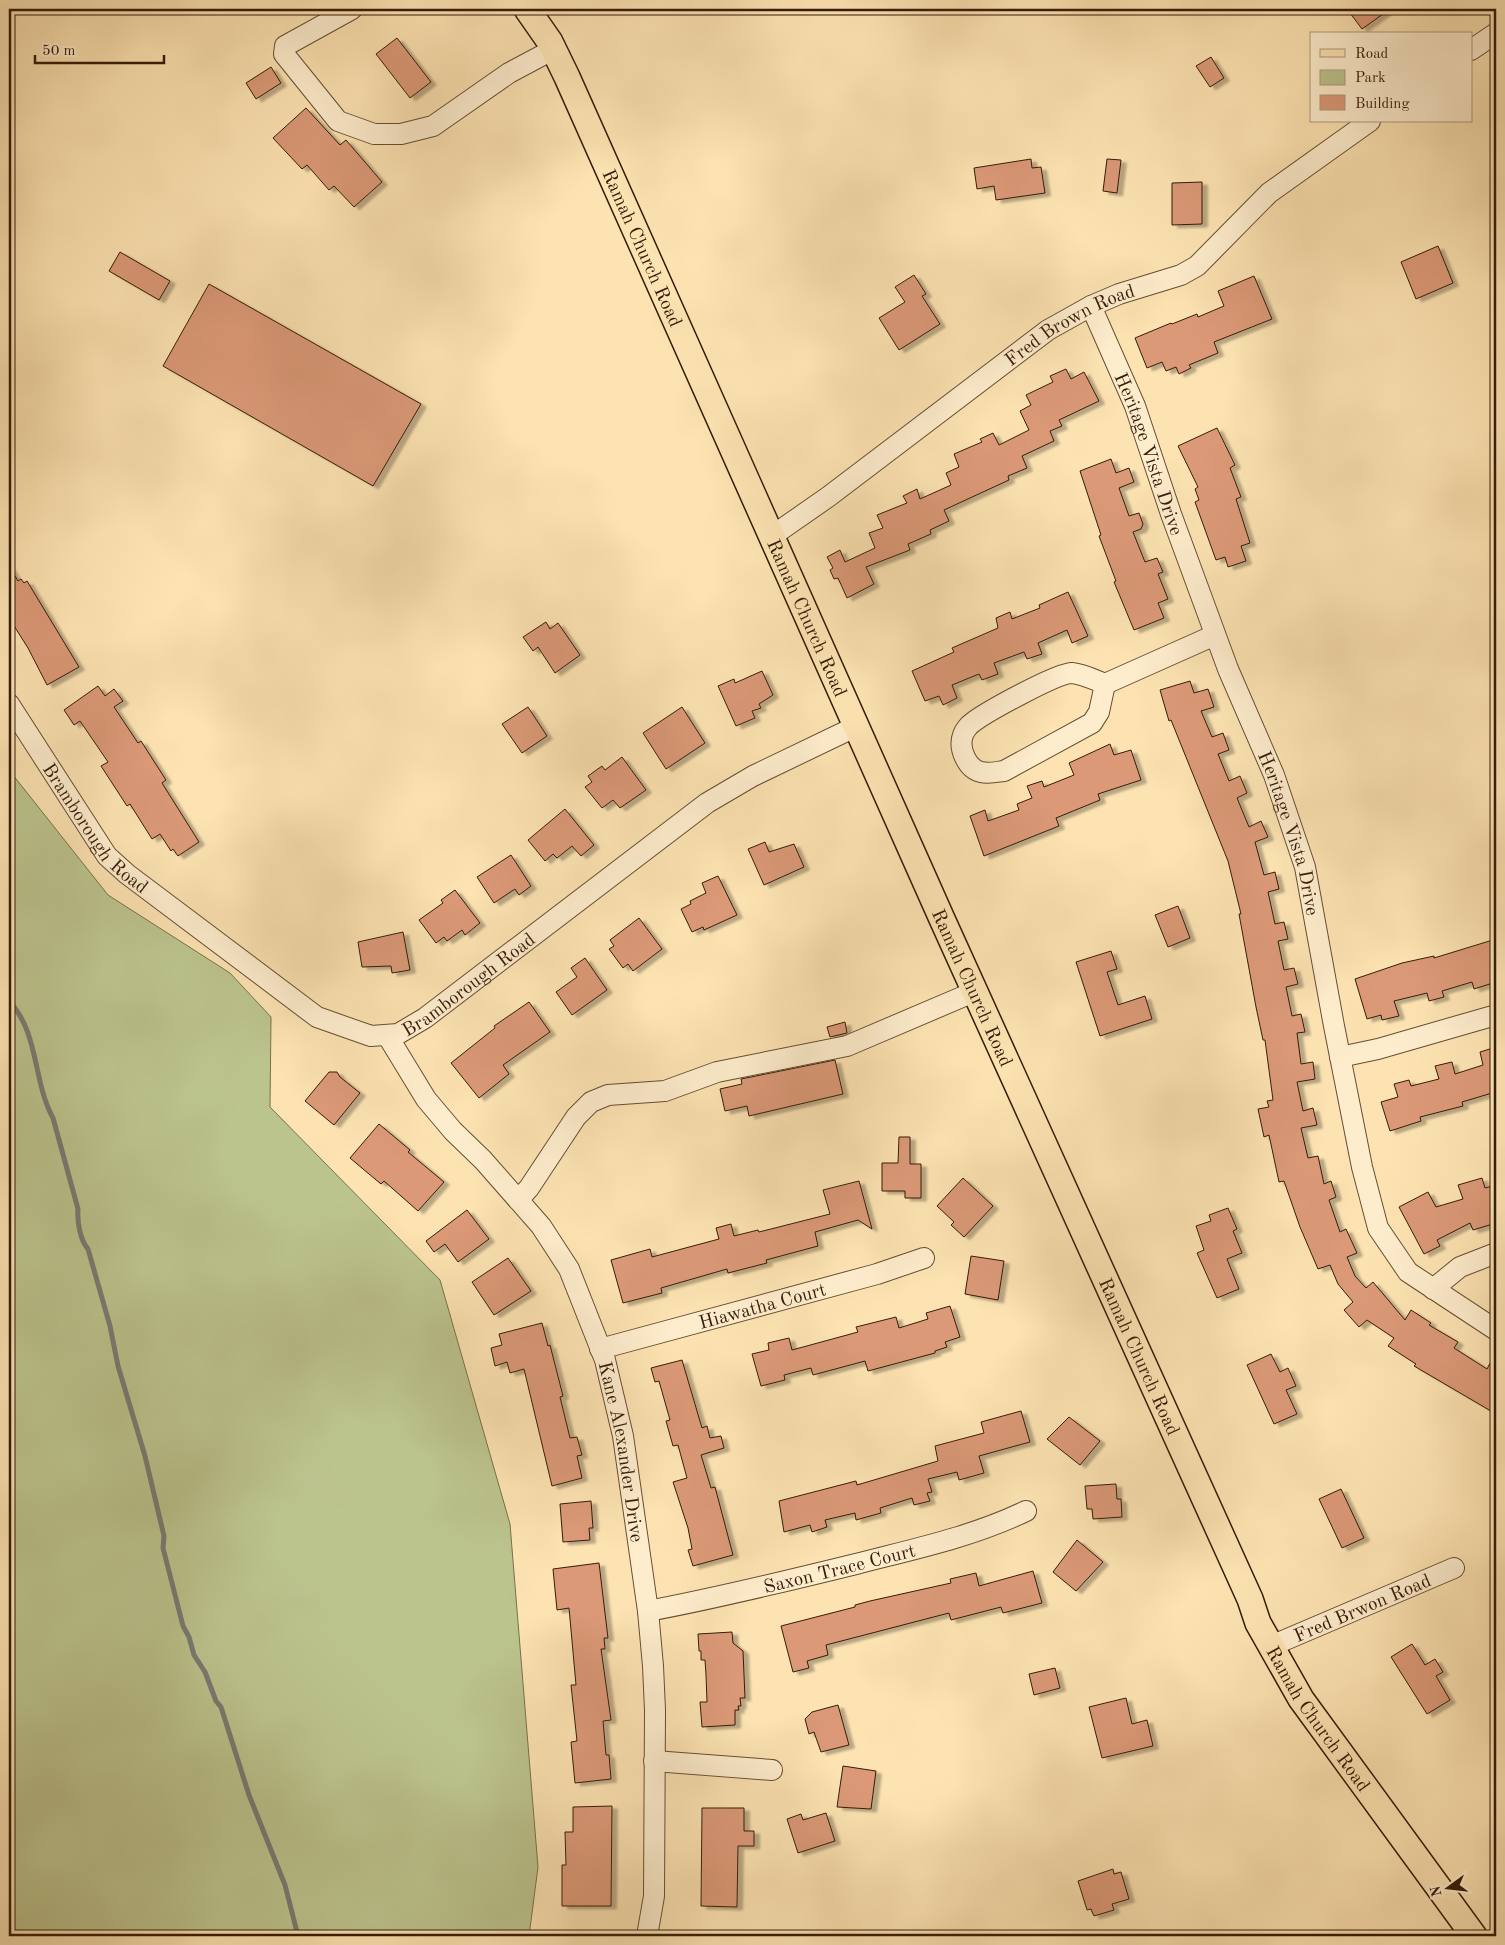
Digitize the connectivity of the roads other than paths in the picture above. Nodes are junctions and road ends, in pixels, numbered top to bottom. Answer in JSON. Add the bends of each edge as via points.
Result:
{"nodes":[{"id":1,"x":352,"y":9,"type":"edge"},
{"id":2,"x":527,"y":9,"type":"edge"},
{"id":3,"x":1496,"y":33,"type":"edge"},
{"id":4,"x":554,"y":49,"type":"junction"},
{"id":5,"x":1472,"y":49,"type":"edge"},
{"id":6,"x":1369,"y":122,"type":"edge"},
{"id":7,"x":1091,"y":306,"type":"junction"},
{"id":8,"x":772,"y":536,"type":"junction"},
{"id":9,"x":1215,"y":635,"type":"junction"},
{"id":10,"x":1105,"y":684,"type":"junction"},
{"id":11,"x":9,"y":704,"type":"edge"},
{"id":12,"x":857,"y":726,"type":"junction"},
{"id":13,"x":976,"y":991,"type":"junction"},
{"id":14,"x":1496,"y":1015,"type":"edge"},
{"id":15,"x":387,"y":1035,"type":"junction"},
{"id":16,"x":1340,"y":1057,"type":"junction"},
{"id":17,"x":518,"y":1200,"type":"junction"},
{"id":18,"x":1496,"y":1253,"type":"edge"},
{"id":19,"x":924,"y":1258,"type":"dead end"},
{"id":20,"x":1433,"y":1289,"type":"junction"},
{"id":21,"x":1496,"y":1330,"type":"edge"},
{"id":22,"x":600,"y":1349,"type":"junction"},
{"id":23,"x":1026,"y":1511,"type":"dead end"},
{"id":24,"x":1454,"y":1568,"type":"dead end"},
{"id":25,"x":648,"y":1611,"type":"junction"},
{"id":26,"x":1271,"y":1646,"type":"junction"},
{"id":27,"x":654,"y":1761,"type":"junction"},
{"id":28,"x":772,"y":1770,"type":"dead end"},
{"id":29,"x":648,"y":1936,"type":"edge"},
{"id":30,"x":1474,"y":1936,"type":"edge"}],
"edges":[{"from":1,"to":4,"type":"street","via":[[286,46],[284,54],[338,121],[374,134],[401,134],[433,126],[509,73]]},
{"from":2,"to":4,"type":"main road","name":"Ramah Church Road"},
{"from":3,"to":5,"type":"street"},
{"from":4,"to":8,"type":"main road","name":"Ramah Church Road"},
{"from":6,"to":7,"type":"street","name":"Fred Brown Road","via":[[1269,193],[1197,266],[1181,275],[1118,294]]},
{"from":7,"to":8,"type":"street","name":"Fred Brown Road","via":[[1032,340],[828,497]]},
{"from":7,"to":9,"type":"street","name":"Heritage Vista Drive","via":[[1135,406]]},
{"from":8,"to":12,"type":"main road","name":"Ramah Church Road"},
{"from":9,"to":10,"type":"street"},
{"from":9,"to":16,"type":"street","name":"Heritage Vista Drive","via":[[1274,775],[1305,867]]},
{"from":10,"to":10,"type":"street","via":[[1072,673],[1044,683],[971,723],[963,734],[961,749],[966,760],[980,772],[1004,771],[1092,723],[1099,712]]},
{"from":11,"to":15,"type":"street","name":"Bramborough Road","via":[[107,856],[317,1017],[371,1036]]},
{"from":12,"to":13,"type":"main road","name":"Ramah Church Road"},
{"from":12,"to":15,"type":"street","name":"Bramborough Road","via":[[753,776],[707,803],[425,1018],[398,1034]]},
{"from":13,"to":17,"type":"street","via":[[847,1046],[717,1072],[665,1091],[608,1095],[591,1102],[576,1117]]},
{"from":13,"to":26,"type":"main road","name":"Ramah Church Road"},
{"from":14,"to":16,"type":"street"},
{"from":15,"to":17,"type":"street","name":"Kane Alexander Drive","via":[[426,1100]]},
{"from":16,"to":20,"type":"street","name":"Heritage Vista Drive","via":[[1378,1228],[1408,1272]]},
{"from":17,"to":22,"type":"street","name":"Kane Alexander Drive","via":[[541,1226],[569,1269]]},
{"from":18,"to":20,"type":"street","via":[[1460,1267]]},
{"from":19,"to":22,"type":"street","name":"Hiawatha Court"},
{"from":20,"to":21,"type":"street","name":"Heritage Vista Drive"},
{"from":22,"to":25,"type":"street","name":"Kane Alexander Drive","via":[[623,1436]]},
{"from":23,"to":25,"type":"street","name":"Saxon Trace Court","via":[[992,1527],[951,1540],[716,1598]]},
{"from":24,"to":26,"type":"street","name":"Fred Brwon Road"},
{"from":25,"to":27,"type":"street","name":"Kane Alexander Drive","via":[[655,1710]]},
{"from":26,"to":30,"type":"main road","name":"Ramah Church Road","via":[[1301,1699]]},
{"from":27,"to":28,"type":"street"},
{"from":27,"to":29,"type":"street","name":"Kane Alexander Drive","via":[[654,1899]]}]}
